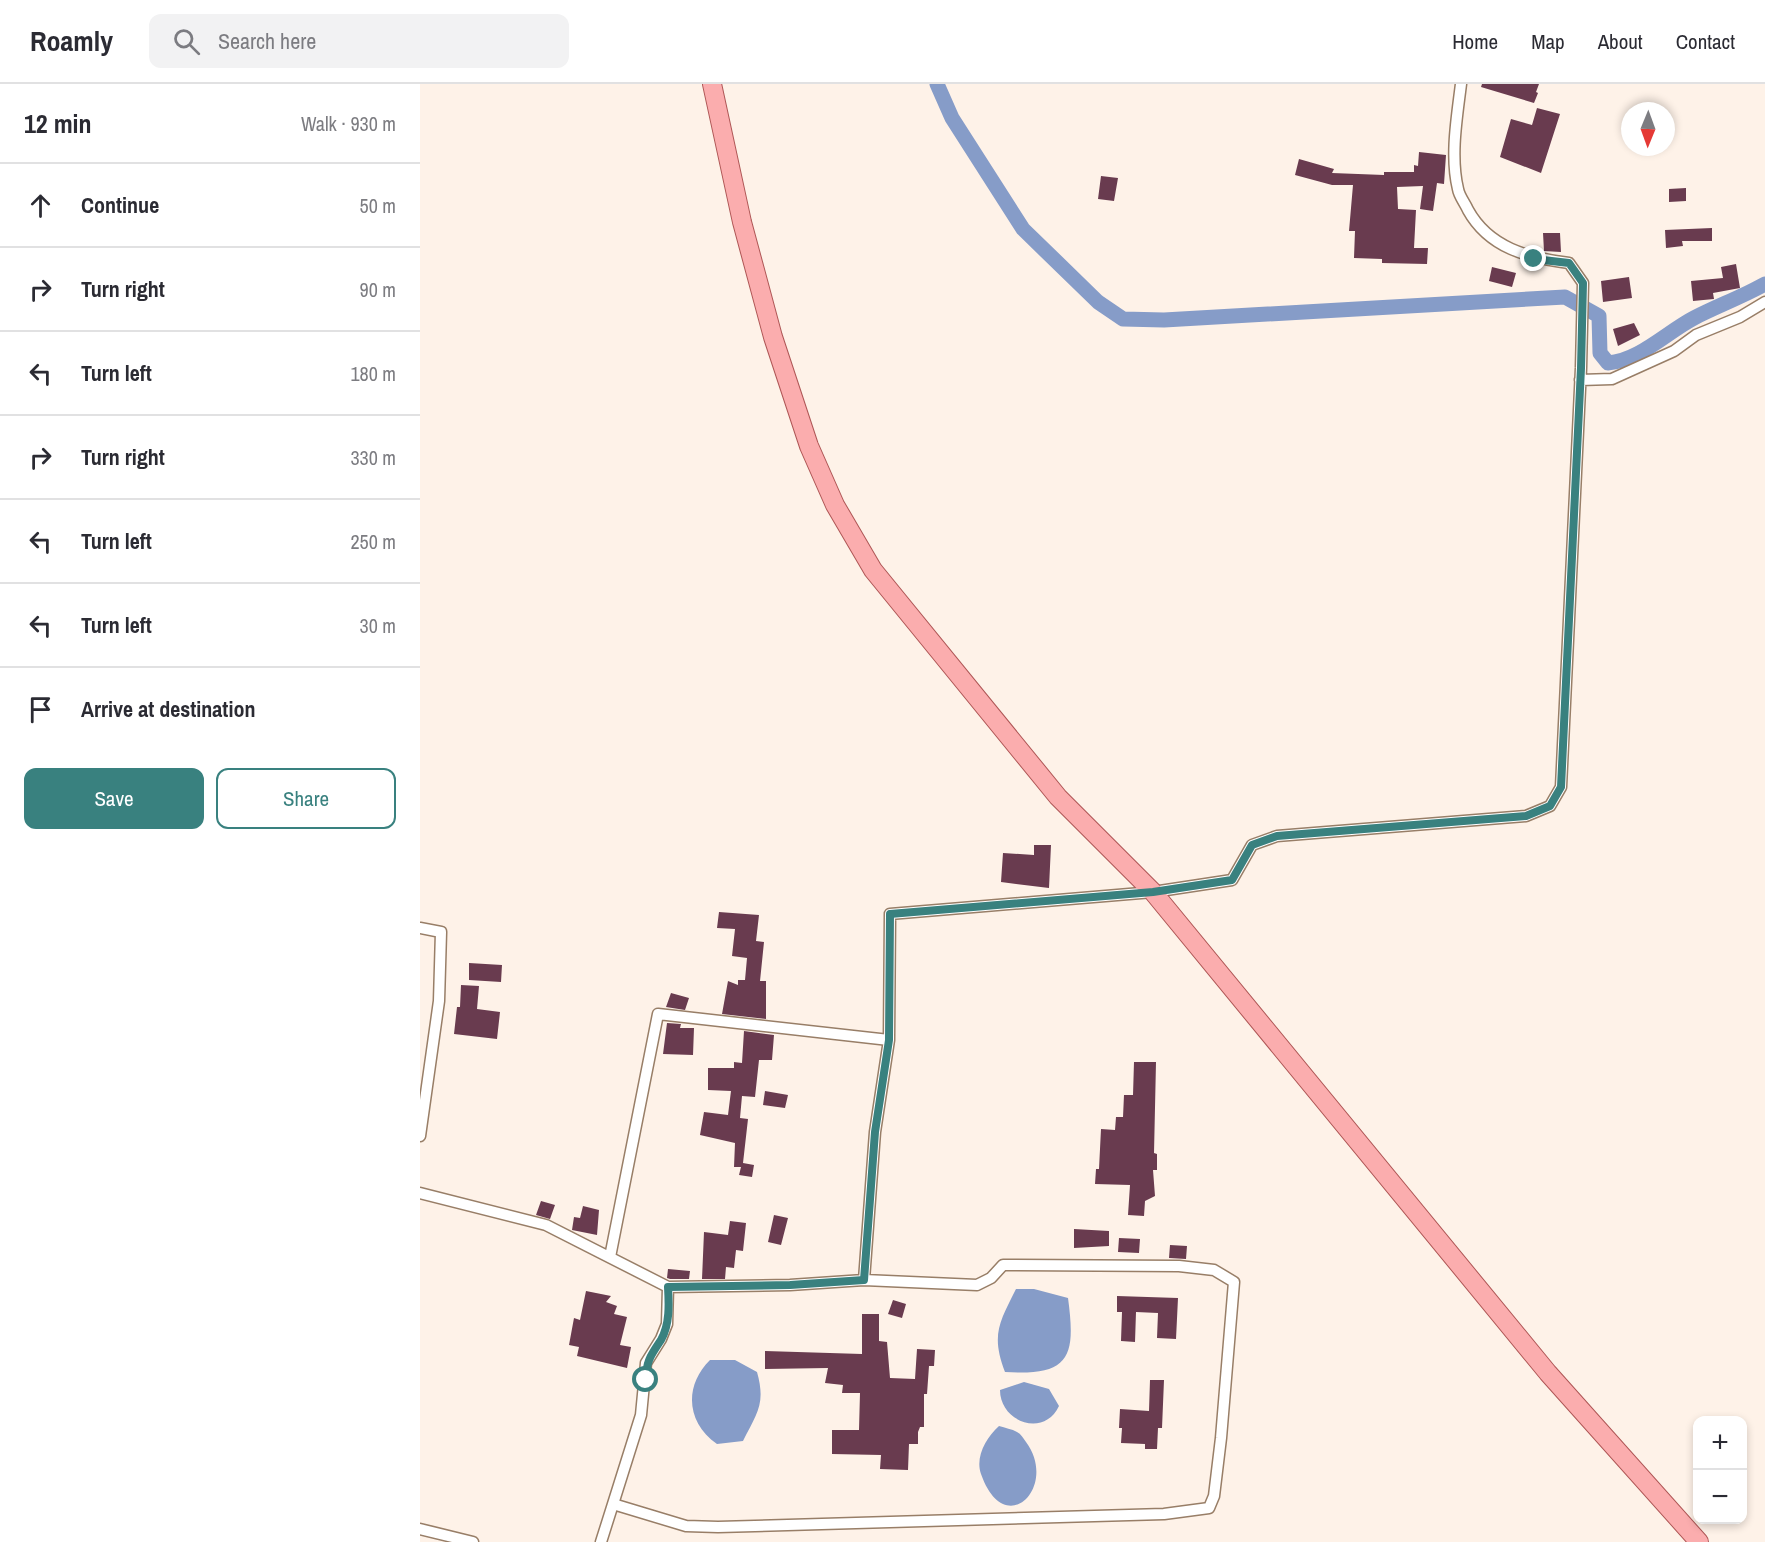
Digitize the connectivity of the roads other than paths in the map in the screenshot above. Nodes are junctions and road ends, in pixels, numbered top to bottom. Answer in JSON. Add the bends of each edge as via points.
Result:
{"nodes":[{"id":1,"x":712,"y":84,"type":"edge"},
{"id":2,"x":1461,"y":84,"type":"edge"},
{"id":3,"x":1765,"y":302,"type":"edge"},
{"id":4,"x":1580,"y":381,"type":"junction"},
{"id":5,"x":1153,"y":892,"type":"junction"},
{"id":6,"x":420,"y":928,"type":"edge"},
{"id":7,"x":889,"y":1040,"type":"junction"},
{"id":8,"x":420,"y":1136,"type":"edge"},
{"id":9,"x":420,"y":1193,"type":"edge"},
{"id":10,"x":610,"y":1257,"type":"junction"},
{"id":11,"x":864,"y":1280,"type":"junction"},
{"id":12,"x":668,"y":1287,"type":"junction"},
{"id":13,"x":613,"y":1504,"type":"junction"},
{"id":14,"x":420,"y":1530,"type":"edge"},
{"id":15,"x":473,"y":1542,"type":"edge"},
{"id":16,"x":601,"y":1542,"type":"edge"},
{"id":17,"x":1699,"y":1542,"type":"edge"}],
"edges":[{"from":1,"to":5,"type":"main road","via":[[742,222],[773,337],[809,446],[836,505],[873,570],[1058,796]]},
{"from":2,"to":4,"type":"street","via":[[1455,143],[1458,190],[1477,225],[1505,247],[1534,259],[1569,263],[1583,283]]},
{"from":3,"to":4,"type":"street","via":[[1612,379]]},
{"from":4,"to":5,"type":"street","via":[[1561,787],[1550,806],[1526,816],[1277,836],[1252,845],[1232,880]]},
{"from":5,"to":7,"type":"street","via":[[890,914]]},
{"from":5,"to":17,"type":"main road","via":[[1548,1373]]},
{"from":6,"to":8,"type":"street","via":[[441,933],[439,1002]]},
{"from":7,"to":10,"type":"street","via":[[658,1014]]},
{"from":7,"to":11,"type":"street","via":[[874,1143]]},
{"from":9,"to":10,"type":"street","via":[[546,1225]]},
{"from":10,"to":12,"type":"street"},
{"from":11,"to":12,"type":"street"},
{"from":11,"to":13,"type":"street","via":[[977,1285],[1003,1265],[1179,1266],[1214,1270],[1227,1276],[1234,1282],[1228,1364],[1214,1496],[1209,1508],[1164,1514],[718,1527],[686,1526]]},
{"from":12,"to":13,"type":"street","via":[[667,1324],[646,1363],[641,1415]]},
{"from":13,"to":16,"type":"street"},
{"from":14,"to":15,"type":"street"}]}
